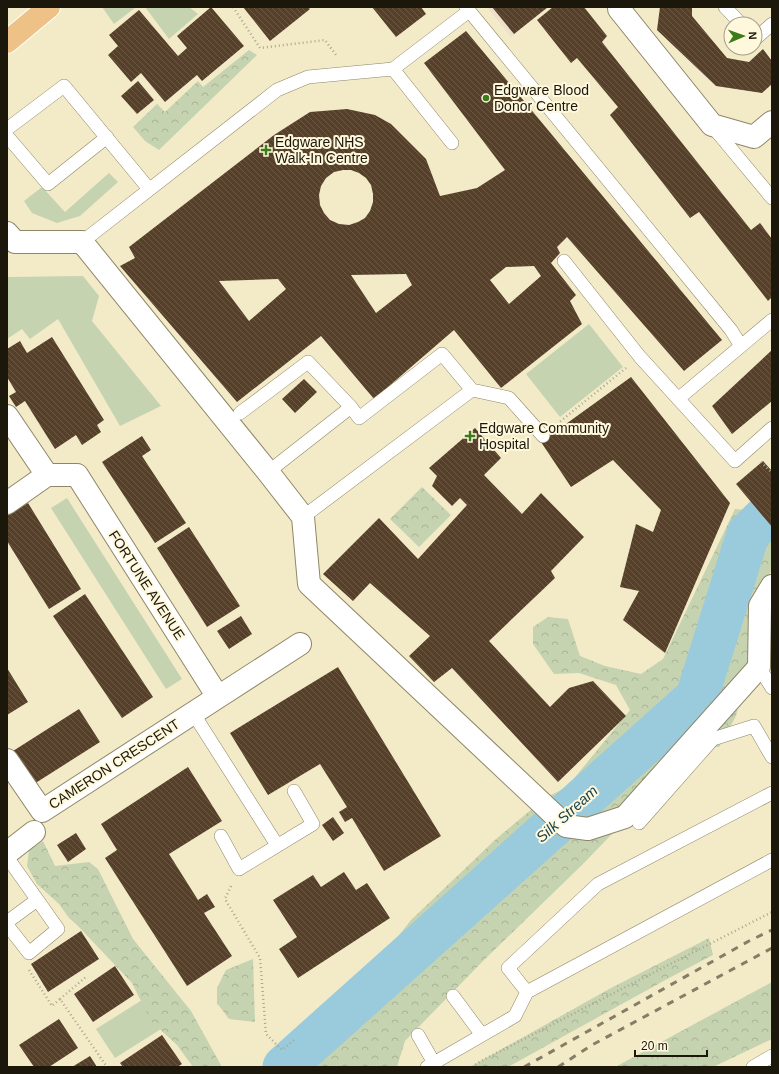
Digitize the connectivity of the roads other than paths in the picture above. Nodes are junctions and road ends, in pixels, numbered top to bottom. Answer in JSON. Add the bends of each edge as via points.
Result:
{"nodes":[{"id":1,"x":48,"y":7,"type":"edge"},
{"id":2,"x":619,"y":7,"type":"edge"},
{"id":3,"x":726,"y":7,"type":"edge"},
{"id":4,"x":467,"y":9,"type":"edge"},
{"id":5,"x":734,"y":16,"type":"edge"},
{"id":6,"x":772,"y":24,"type":"edge"},
{"id":7,"x":763,"y":32,"type":"edge"},
{"id":8,"x":7,"y":42,"type":"edge"},
{"id":9,"x":393,"y":69,"type":"junction"},
{"id":10,"x":772,"y":122,"type":"edge"},
{"id":11,"x":712,"y":125,"type":"junction"},
{"id":12,"x":7,"y":129,"type":"edge"},
{"id":13,"x":7,"y":136,"type":"edge"},
{"id":14,"x":107,"y":137,"type":"junction"},
{"id":15,"x":452,"y":143,"type":"dead end"},
{"id":16,"x":149,"y":189,"type":"junction"},
{"id":17,"x":772,"y":198,"type":"edge"},
{"id":18,"x":10,"y":242,"type":"edge"},
{"id":19,"x":82,"y":242,"type":"junction"},
{"id":20,"x":564,"y":261,"type":"dead end"},
{"id":21,"x":772,"y":320,"type":"edge"},
{"id":22,"x":741,"y":346,"type":"junction"},
{"id":23,"x":472,"y":390,"type":"junction"},
{"id":24,"x":678,"y":399,"type":"junction"},
{"id":25,"x":351,"y":407,"type":"junction"},
{"id":26,"x":240,"y":413,"type":"dead end"},
{"id":27,"x":7,"y":416,"type":"edge"},
{"id":28,"x":772,"y":428,"type":"edge"},
{"id":29,"x":543,"y":436,"type":"road end"},
{"id":30,"x":268,"y":472,"type":"junction"},
{"id":31,"x":47,"y":475,"type":"junction"},
{"id":32,"x":7,"y":503,"type":"edge"},
{"id":33,"x":303,"y":518,"type":"junction"},
{"id":34,"x":772,"y":586,"type":"edge"},
{"id":35,"x":300,"y":644,"type":"dead end"},
{"id":36,"x":759,"y":667,"type":"junction"},
{"id":37,"x":772,"y":688,"type":"edge"},
{"id":38,"x":218,"y":696,"type":"junction"},
{"id":39,"x":194,"y":713,"type":"junction"},
{"id":40,"x":772,"y":757,"type":"edge"},
{"id":41,"x":7,"y":760,"type":"edge"},
{"id":42,"x":294,"y":791,"type":"dead end"},
{"id":43,"x":772,"y":793,"type":"edge"},
{"id":44,"x":639,"y":823,"type":"dead end"},
{"id":45,"x":34,"y":832,"type":"dead end"},
{"id":46,"x":221,"y":836,"type":"dead end"},
{"id":47,"x":277,"y":846,"type":"junction"},
{"id":48,"x":7,"y":853,"type":"edge"},
{"id":49,"x":7,"y":857,"type":"edge"},
{"id":50,"x":772,"y":860,"type":"edge"},
{"id":51,"x":38,"y":900,"type":"junction"},
{"id":52,"x":7,"y":922,"type":"edge"},
{"id":53,"x":7,"y":925,"type":"edge"},
{"id":54,"x":527,"y":992,"type":"junction"},
{"id":55,"x":453,"y":996,"type":"dead end"},
{"id":56,"x":418,"y":1035,"type":"dead end"},
{"id":57,"x":482,"y":1035,"type":"junction"},
{"id":58,"x":772,"y":1056,"type":"edge"},
{"id":59,"x":430,"y":1065,"type":"edge"},
{"id":60,"x":753,"y":1067,"type":"edge"}],
"edges":[{"from":1,"to":8,"type":"main road"},
{"from":2,"to":11,"type":"street"},
{"from":3,"to":5,"type":"lane"},
{"from":4,"to":9,"type":"lane"},
{"from":4,"to":22,"type":"lane","via":[[731,330]]},
{"from":6,"to":7,"type":"lane"},
{"from":9,"to":15,"type":"lane"},
{"from":9,"to":16,"type":"lane","via":[[308,77],[277,90]]},
{"from":10,"to":11,"type":"street","via":[[754,137]]},
{"from":11,"to":17,"type":"lane"},
{"from":12,"to":14,"type":"lane","via":[[64,86]]},
{"from":13,"to":14,"type":"lane","via":[[48,184]]},
{"from":14,"to":16,"type":"lane"},
{"from":16,"to":19,"type":"lane"},
{"from":18,"to":19,"type":"street"},
{"from":19,"to":30,"type":"street"},
{"from":20,"to":24,"type":"lane","via":[[640,357]]},
{"from":21,"to":22,"type":"lane"},
{"from":22,"to":24,"type":"lane"},
{"from":23,"to":25,"type":"lane","via":[[442,354],[358,418]]},
{"from":23,"to":29,"type":"lane","via":[[509,398]]},
{"from":23,"to":33,"type":"lane"},
{"from":24,"to":28,"type":"lane","via":[[734,461]]},
{"from":25,"to":26,"type":"lane","via":[[308,362]]},
{"from":25,"to":30,"type":"lane"},
{"from":27,"to":31,"type":"street"},
{"from":30,"to":33,"type":"street"},
{"from":31,"to":32,"type":"street"},
{"from":31,"to":38,"type":"street","name":"FORTUNE AVENUE","via":[[77,475]]},
{"from":33,"to":36,"type":"street","via":[[309,584],[566,826],[588,829],[626,817]]},
{"from":34,"to":36,"type":"street","via":[[760,606]]},
{"from":35,"to":38,"type":"street"},
{"from":36,"to":37,"type":"lane"},
{"from":38,"to":39,"type":"street","name":"CAMERON CRESCENT"},
{"from":39,"to":41,"type":"street","name":"CAMERON CRESCENT","via":[[42,811]]},
{"from":39,"to":47,"type":"lane"},
{"from":40,"to":44,"type":"lane","via":[[754,726],[713,739]]},
{"from":42,"to":47,"type":"lane","via":[[313,824]]},
{"from":43,"to":54,"type":"lane","via":[[598,884],[508,968]]},
{"from":45,"to":48,"type":"street"},
{"from":46,"to":47,"type":"lane","via":[[239,869]]},
{"from":49,"to":51,"type":"lane"},
{"from":50,"to":54,"type":"lane"},
{"from":51,"to":52,"type":"lane"},
{"from":51,"to":53,"type":"lane","via":[[58,929],[29,953]]},
{"from":54,"to":57,"type":"lane","via":[[515,1016]]},
{"from":55,"to":57,"type":"lane"},
{"from":56,"to":59,"type":"lane"},
{"from":57,"to":59,"type":"lane"},
{"from":58,"to":60,"type":"lane"}]}
